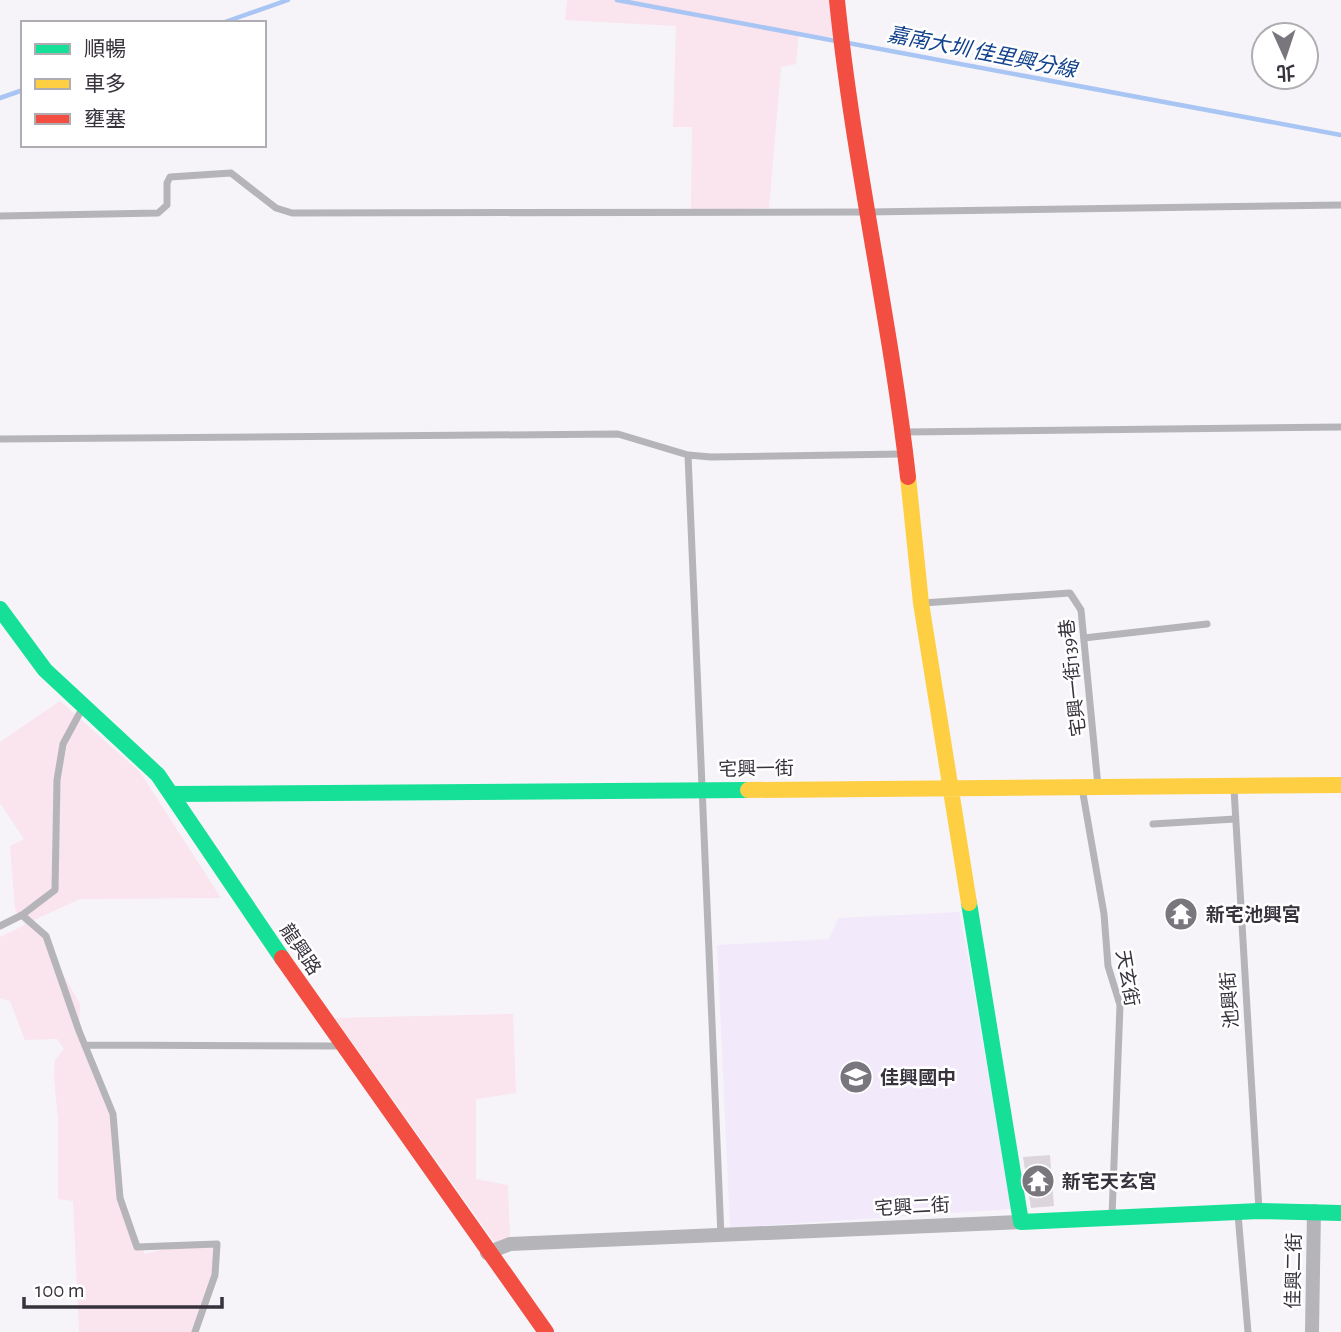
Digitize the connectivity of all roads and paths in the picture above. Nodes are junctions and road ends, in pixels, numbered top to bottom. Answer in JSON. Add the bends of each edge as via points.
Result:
{"nodes":[{"id":1,"x":837,"y":0,"type":"edge"},
{"id":2,"x":1341,"y":205,"type":"edge"},
{"id":3,"x":868,"y":212,"type":"junction"},
{"id":4,"x":0,"y":216,"type":"edge"},
{"id":5,"x":1341,"y":428,"type":"edge"},
{"id":6,"x":900,"y":432,"type":"junction"},
{"id":7,"x":0,"y":439,"type":"edge"},
{"id":8,"x":905,"y":454,"type":"junction"},
{"id":9,"x":688,"y":455,"type":"junction"},
{"id":10,"x":921,"y":603,"type":"junction"},
{"id":11,"x":0,"y":609,"type":"edge"},
{"id":12,"x":1207,"y":624,"type":"dead end"},
{"id":13,"x":1084,"y":638,"type":"junction"},
{"id":14,"x":83,"y":706,"type":"junction"},
{"id":15,"x":1341,"y":785,"type":"edge"},
{"id":16,"x":951,"y":787,"type":"junction"},
{"id":17,"x":1090,"y":787,"type":"junction"},
{"id":18,"x":1234,"y":787,"type":"junction"},
{"id":19,"x":702,"y":790,"type":"junction"},
{"id":20,"x":172,"y":794,"type":"junction"},
{"id":21,"x":1235,"y":819,"type":"junction"},
{"id":22,"x":1153,"y":824,"type":"dead end"},
{"id":23,"x":22,"y":915,"type":"junction"},
{"id":24,"x":0,"y":926,"type":"edge"},
{"id":25,"x":85,"y":1045,"type":"junction"},
{"id":26,"x":342,"y":1047,"type":"junction"},
{"id":27,"x":1259,"y":1211,"type":"junction"},
{"id":28,"x":1314,"y":1211,"type":"junction"},
{"id":29,"x":1237,"y":1212,"type":"junction"},
{"id":30,"x":1341,"y":1213,"type":"edge"},
{"id":31,"x":1112,"y":1217,"type":"junction"},
{"id":32,"x":1021,"y":1222,"type":"junction"},
{"id":33,"x":721,"y":1237,"type":"junction"},
{"id":34,"x":487,"y":1253,"type":"junction"},
{"id":35,"x":195,"y":1332,"type":"edge"},
{"id":36,"x":546,"y":1332,"type":"edge"},
{"id":37,"x":1248,"y":1332,"type":"edge"},
{"id":38,"x":1312,"y":1332,"type":"edge"}],
"edges":[{"from":1,"to":3,"type":"street","via":[[847,98]]},
{"from":2,"to":3,"type":"lane"},
{"from":3,"to":4,"type":"lane","via":[[292,213],[276,208],[236,176],[224,172],[170,177],[167,205],[158,213]]},
{"from":3,"to":6,"type":"street"},
{"from":5,"to":6,"type":"lane"},
{"from":6,"to":8,"type":"street"},
{"from":7,"to":9,"type":"lane","via":[[618,434]]},
{"from":8,"to":9,"type":"lane"},
{"from":8,"to":10,"type":"street"},
{"from":9,"to":19,"type":"lane"},
{"from":10,"to":13,"type":"lane","name":"宅興一街139巷","via":[[1070,593],[1081,610]]},
{"from":10,"to":16,"type":"street"},
{"from":11,"to":14,"type":"street","name":"龍興路","via":[[46,670]]},
{"from":12,"to":13,"type":"lane"},
{"from":13,"to":17,"type":"lane","name":"宅興一街139巷"},
{"from":14,"to":20,"type":"street","name":"龍興路","via":[[158,775]]},
{"from":14,"to":23,"type":"lane","via":[[63,744],[55,890]]},
{"from":15,"to":18,"type":"street","name":"宅興一街"},
{"from":16,"to":17,"type":"street","name":"宅興一街"},
{"from":16,"to":19,"type":"street","name":"宅興一街"},
{"from":16,"to":32,"type":"street"},
{"from":17,"to":18,"type":"street","name":"宅興一街"},
{"from":17,"to":31,"type":"lane","name":"天玄街","via":[[1108,966],[1120,1005]]},
{"from":18,"to":21,"type":"lane","name":"池興街"},
{"from":19,"to":20,"type":"street","name":"宅興一街"},
{"from":19,"to":33,"type":"lane"},
{"from":20,"to":26,"type":"street","name":"龍興路"},
{"from":21,"to":22,"type":"lane"},
{"from":21,"to":27,"type":"lane","name":"池興街"},
{"from":23,"to":24,"type":"lane"},
{"from":23,"to":25,"type":"lane","via":[[46,936]]},
{"from":25,"to":26,"type":"lane"},
{"from":25,"to":35,"type":"lane","via":[[113,1114],[120,1198],[137,1247],[216,1244],[215,1275]]},
{"from":26,"to":34,"type":"street","name":"龍興路"},
{"from":27,"to":28,"type":"street","name":"宅興二街"},
{"from":27,"to":29,"type":"street","name":"宅興二街"},
{"from":28,"to":30,"type":"street","name":"宅興二街"},
{"from":28,"to":38,"type":"street","name":"佳興二街"},
{"from":29,"to":31,"type":"street","name":"宅興二街"},
{"from":29,"to":37,"type":"lane"},
{"from":31,"to":32,"type":"street","name":"宅興二街"},
{"from":32,"to":33,"type":"street","name":"宅興二街"},
{"from":33,"to":34,"type":"street","name":"宅興二街","via":[[509,1244]]},
{"from":34,"to":36,"type":"street","name":"龍興路"}]}
